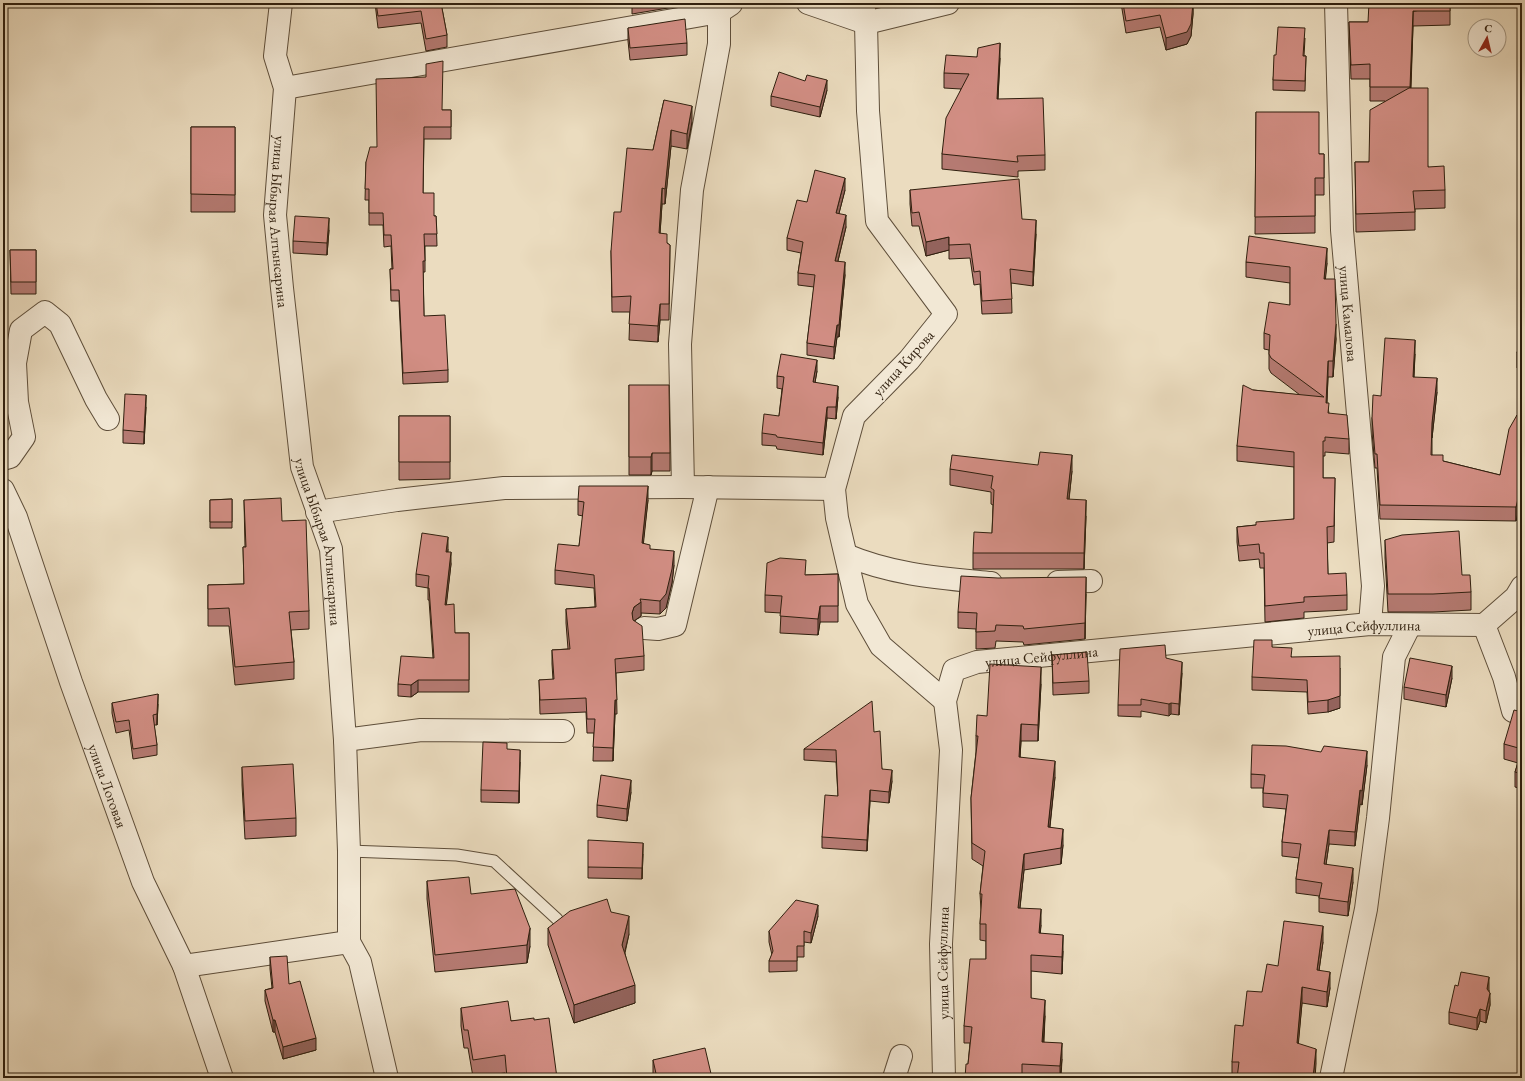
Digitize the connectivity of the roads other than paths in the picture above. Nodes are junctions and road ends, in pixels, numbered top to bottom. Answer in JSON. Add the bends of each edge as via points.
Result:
{"nodes":[{"id":1,"x":281,"y":3,"type":"edge"},
{"id":2,"x":808,"y":3,"type":"edge"},
{"id":3,"x":948,"y":3,"type":"edge"},
{"id":4,"x":1336,"y":3,"type":"edge"},
{"id":5,"x":724,"y":6,"type":"edge"},
{"id":6,"x":864,"y":13,"type":"edge"},
{"id":7,"x":285,"y":88,"type":"junction"},
{"id":8,"x":108,"y":419,"type":"dead end"},
{"id":9,"x":3,"y":459,"type":"edge"},
{"id":10,"x":682,"y":487,"type":"junction"},
{"id":11,"x":708,"y":487,"type":"junction"},
{"id":12,"x":834,"y":489,"type":"junction"},
{"id":13,"x":3,"y":490,"type":"edge"},
{"id":14,"x":317,"y":512,"type":"junction"},
{"id":15,"x":846,"y":555,"type":"junction"},
{"id":16,"x":1091,"y":581,"type":"dead end"},
{"id":17,"x":1038,"y":582,"type":"edge"},
{"id":18,"x":1007,"y":583,"type":"edge"},
{"id":19,"x":1522,"y":586,"type":"edge"},
{"id":20,"x":1370,"y":624,"type":"junction"},
{"id":21,"x":1410,"y":624,"type":"junction"},
{"id":22,"x":1484,"y":625,"type":"junction"},
{"id":23,"x":644,"y":628,"type":"edge"},
{"id":24,"x":945,"y":701,"type":"junction"},
{"id":25,"x":1522,"y":715,"type":"edge"},
{"id":26,"x":563,"y":731,"type":"dead end"},
{"id":27,"x":345,"y":740,"type":"junction"},
{"id":28,"x":349,"y":851,"type":"junction"},
{"id":29,"x":557,"y":919,"type":"edge"},
{"id":30,"x":348,"y":942,"type":"junction"},
{"id":31,"x":184,"y":966,"type":"junction"},
{"id":32,"x":901,"y":1056,"type":"dead end"},
{"id":33,"x":222,"y":1078,"type":"edge"},
{"id":34,"x":387,"y":1078,"type":"edge"},
{"id":35,"x":894,"y":1078,"type":"edge"},
{"id":36,"x":944,"y":1078,"type":"edge"},
{"id":37,"x":1331,"y":1078,"type":"edge"}],
"edges":[{"from":1,"to":7,"type":"street","name":"улица Ыбырая Алтынсарина","via":[[275,56]]},
{"from":2,"to":6,"type":"street"},
{"from":3,"to":6,"type":"street"},
{"from":4,"to":20,"type":"street","name":"улица Камалова","via":[[1342,230],[1373,586]]},
{"from":5,"to":7,"type":"street"},
{"from":5,"to":10,"type":"street","via":[[691,198],[680,344]]},
{"from":6,"to":12,"type":"street","name":"улица Кирова","via":[[868,111],[877,221],[946,314],[909,360],[854,416]]},
{"from":7,"to":14,"type":"street","name":"улица Ыбырая Алтынсарина","via":[[275,215],[302,467]]},
{"from":8,"to":9,"type":"street","via":[[60,324],[45,312],[21,330],[15,363],[17,402],[24,437],[10,457]]},
{"from":10,"to":11,"type":"street"},
{"from":10,"to":14,"type":"street","via":[[504,488]]},
{"from":11,"to":12,"type":"street"},
{"from":11,"to":23,"type":"street","via":[[675,625],[658,629]]},
{"from":12,"to":15,"type":"street","name":"улица Кирова","via":[[837,518]]},
{"from":13,"to":31,"type":"street","name":"улица Логовая","via":[[16,517],[71,682],[143,882]]},
{"from":14,"to":27,"type":"street","name":"улица Ыбырая Алтынсарина","via":[[331,549]]},
{"from":15,"to":18,"type":"street","via":[[871,565],[912,574]]},
{"from":15,"to":24,"type":"street","name":"улица Кирова","via":[[857,604],[881,646]]},
{"from":16,"to":17,"type":"street"},
{"from":19,"to":22,"type":"street","via":[[1516,597]]},
{"from":20,"to":21,"type":"street","name":"улица Сейфуллина"},
{"from":20,"to":24,"type":"street","name":"улица Сейфуллина","via":[[977,662],[954,670]]},
{"from":21,"to":22,"type":"street","name":"улица Сейфуллина"},
{"from":21,"to":37,"type":"street","via":[[1394,657],[1366,909]]},
{"from":22,"to":25,"type":"street","via":[[1504,677],[1513,711]]},
{"from":24,"to":36,"type":"street","name":"улица Сейфуллина","via":[[952,750],[941,944]]},
{"from":26,"to":27,"type":"street","via":[[421,730]]},
{"from":27,"to":28,"type":"street","name":"улица Ыбырая Алтынсарина"},
{"from":28,"to":29,"type":"lane","via":[[457,855],[494,861]]},
{"from":28,"to":30,"type":"street","name":"улица Ыбырая Алтынсарина"},
{"from":30,"to":31,"type":"street"},
{"from":30,"to":34,"type":"street","via":[[360,962]]},
{"from":31,"to":33,"type":"street","name":"улица Логовая"},
{"from":32,"to":35,"type":"street"}]}
